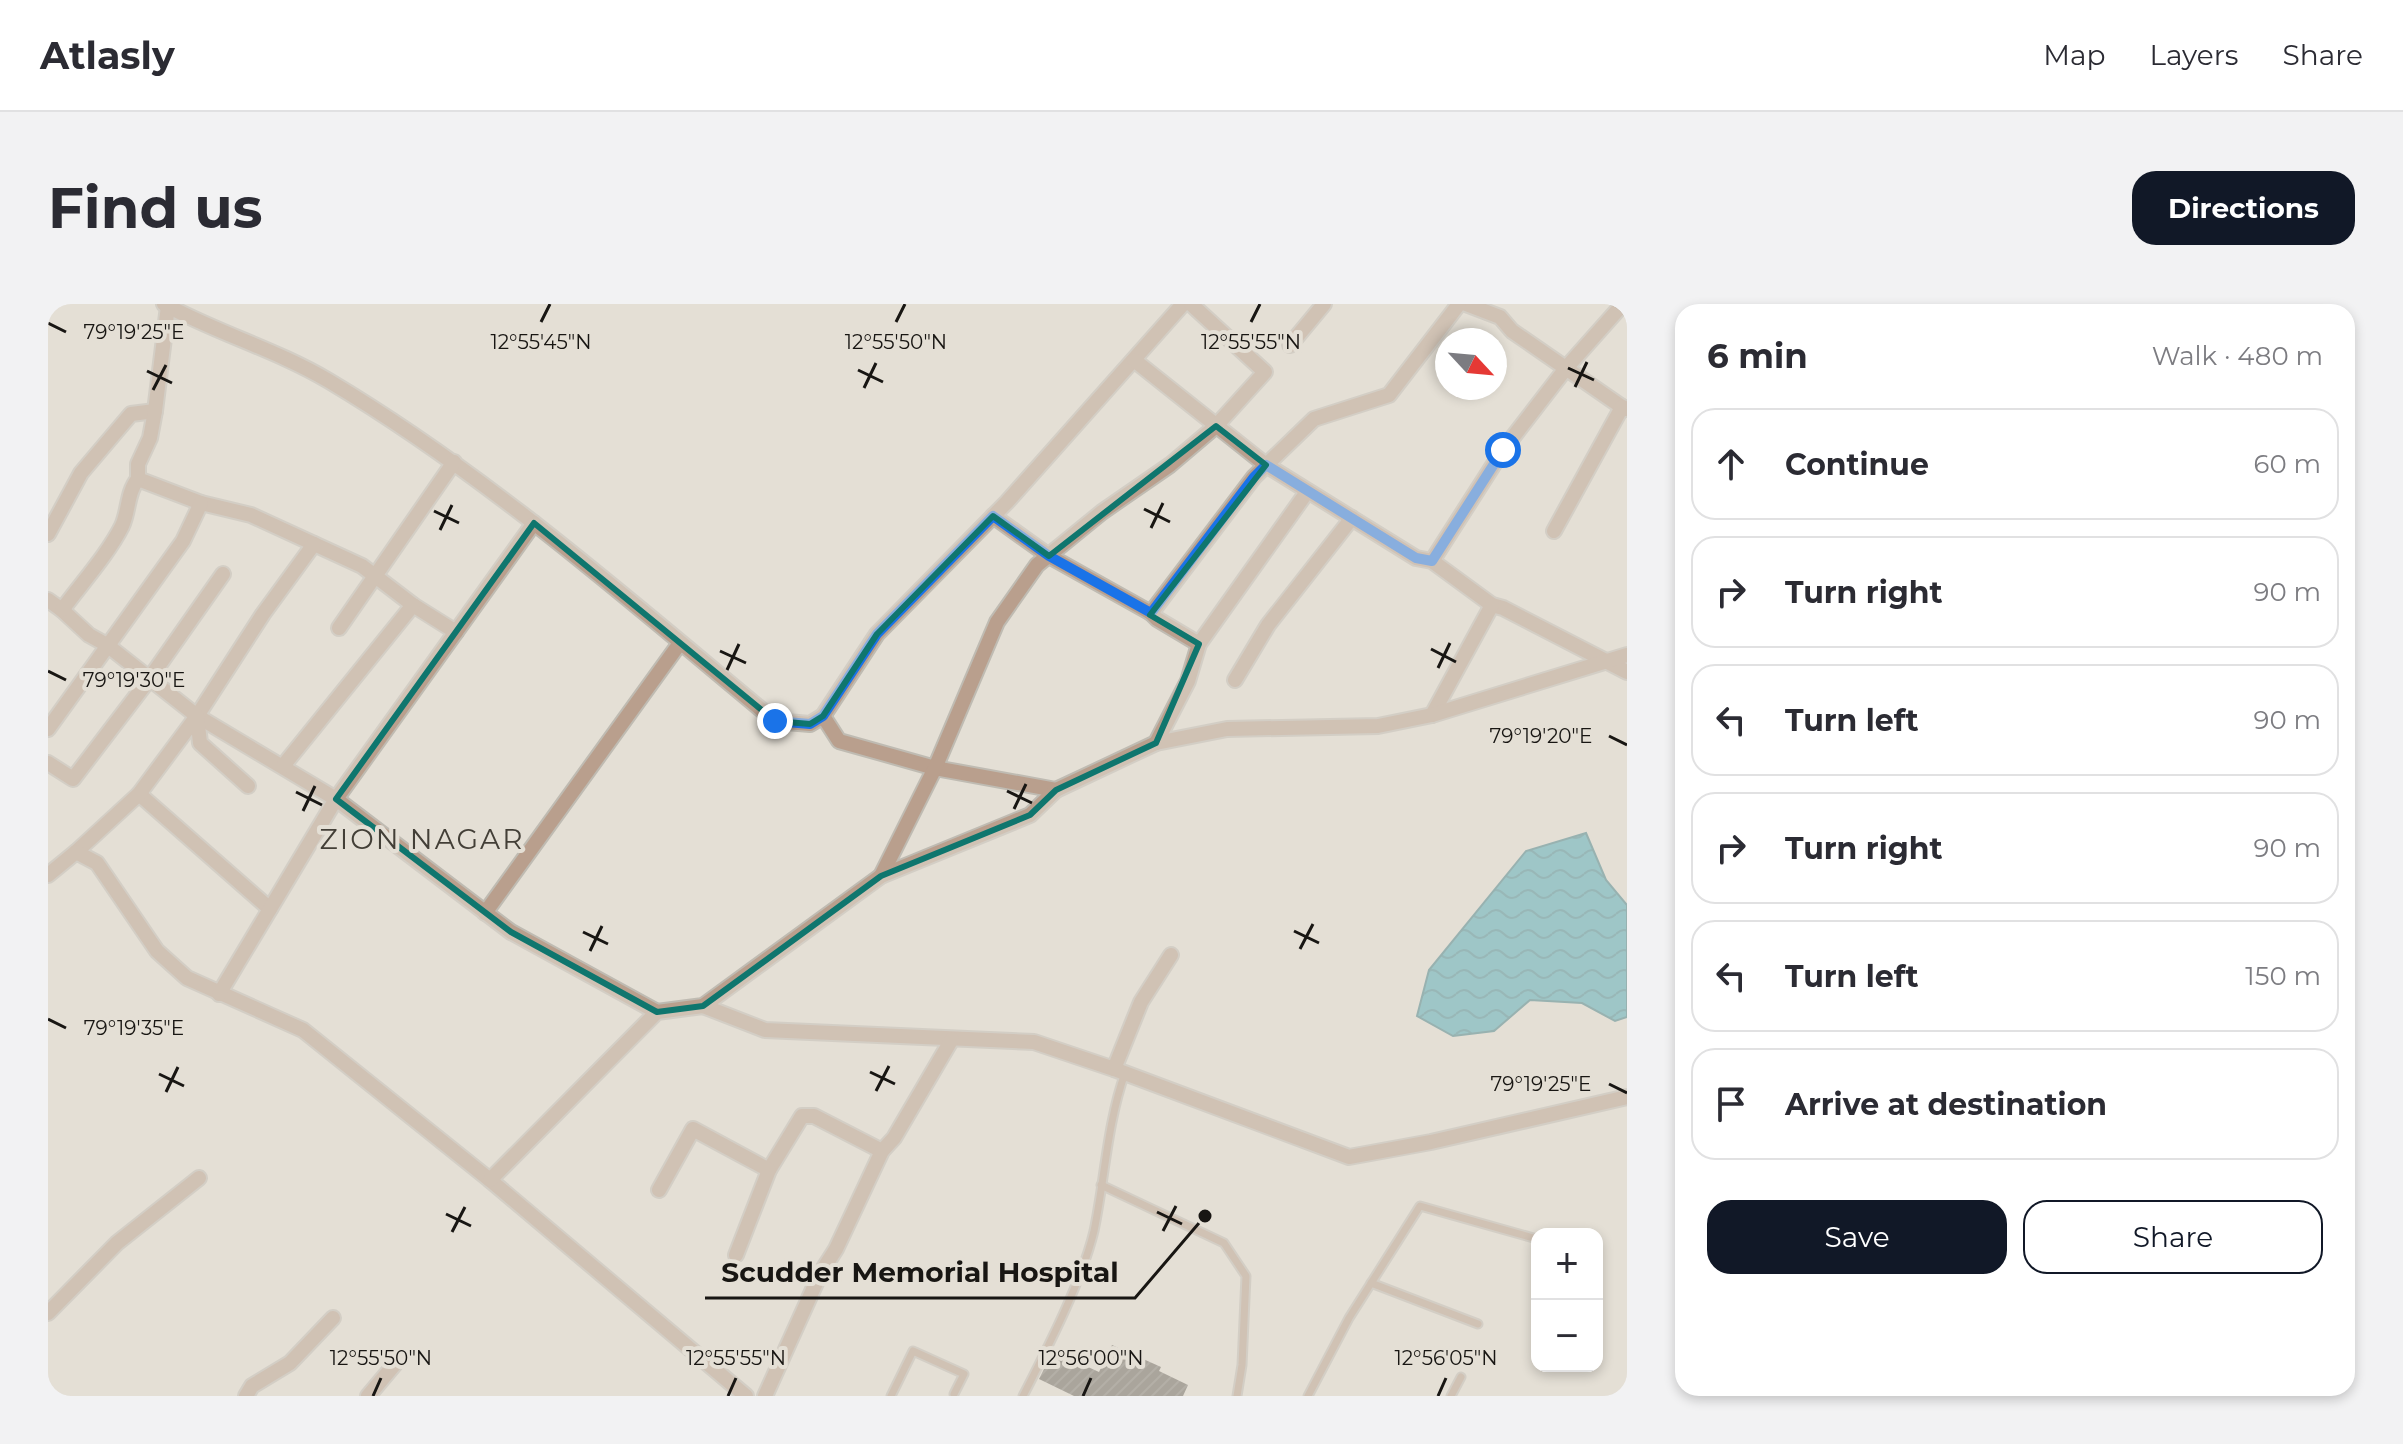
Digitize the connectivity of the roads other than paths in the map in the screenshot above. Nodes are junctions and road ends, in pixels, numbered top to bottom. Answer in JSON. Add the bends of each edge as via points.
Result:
{"nodes":[{"id":1,"x":1183,"y":304,"type":"edge"},
{"id":2,"x":1191,"y":304,"type":"edge"},
{"id":3,"x":1324,"y":304,"type":"edge"},
{"id":4,"x":1459,"y":304,"type":"edge"},
{"id":5,"x":1466,"y":304,"type":"edge"},
{"id":6,"x":1509,"y":304,"type":"edge"},
{"id":7,"x":1623,"y":304,"type":"edge"},
{"id":8,"x":166,"y":305,"type":"edge"},
{"id":9,"x":1500,"y":317,"type":"junction"},
{"id":10,"x":1290,"y":345,"type":"dead end"},
{"id":11,"x":1134,"y":360,"type":"junction"},
{"id":12,"x":1567,"y":367,"type":"junction"},
{"id":13,"x":1624,"y":408,"type":"edge"},
{"id":14,"x":155,"y":411,"type":"junction"},
{"id":15,"x":1216,"y":426,"type":"junction"},
{"id":16,"x":454,"y":462,"type":"junction"},
{"id":17,"x":1266,"y":465,"type":"junction"},
{"id":18,"x":138,"y":479,"type":"junction"},
{"id":19,"x":1307,"y":492,"type":"junction"},
{"id":20,"x":201,"y":503,"type":"junction"},
{"id":21,"x":993,"y":516,"type":"junction"},
{"id":22,"x":1352,"y":518,"type":"junction"},
{"id":23,"x":534,"y":523,"type":"junction"},
{"id":24,"x":1554,"y":531,"type":"dead end"},
{"id":25,"x":48,"y":534,"type":"edge"},
{"id":26,"x":314,"y":544,"type":"junction"},
{"id":27,"x":1049,"y":556,"type":"junction"},
{"id":28,"x":1432,"y":561,"type":"junction"},
{"id":29,"x":223,"y":574,"type":"dead end"},
{"id":30,"x":374,"y":576,"type":"junction"},
{"id":31,"x":48,"y":600,"type":"edge"},
{"id":32,"x":413,"y":605,"type":"junction"},
{"id":33,"x":1492,"y":605,"type":"junction"},
{"id":34,"x":62,"y":610,"type":"junction"},
{"id":35,"x":1151,"y":613,"type":"junction"},
{"id":36,"x":339,"y":628,"type":"dead end"},
{"id":37,"x":456,"y":632,"type":"junction"},
{"id":38,"x":680,"y":643,"type":"junction"},
{"id":39,"x":1199,"y":644,"type":"junction"},
{"id":40,"x":107,"y":645,"type":"junction"},
{"id":41,"x":1627,"y":655,"type":"edge"},
{"id":42,"x":1609,"y":661,"type":"junction"},
{"id":43,"x":1627,"y":672,"type":"edge"},
{"id":44,"x":150,"y":678,"type":"junction"},
{"id":45,"x":1235,"y":680,"type":"dead end"},
{"id":46,"x":1432,"y":715,"type":"junction"},
{"id":47,"x":197,"y":716,"type":"junction"},
{"id":48,"x":823,"y":716,"type":"junction"},
{"id":49,"x":48,"y":729,"type":"edge"},
{"id":50,"x":1156,"y":743,"type":"junction"},
{"id":51,"x":48,"y":763,"type":"edge"},
{"id":52,"x":283,"y":766,"type":"junction"},
{"id":53,"x":935,"y":768,"type":"junction"},
{"id":54,"x":248,"y":786,"type":"dead end"},
{"id":55,"x":1056,"y":790,"type":"junction"},
{"id":56,"x":139,"y":794,"type":"junction"},
{"id":57,"x":336,"y":799,"type":"junction"},
{"id":58,"x":76,"y":852,"type":"junction"},
{"id":59,"x":48,"y":875,"type":"edge"},
{"id":60,"x":881,"y":876,"type":"junction"},
{"id":61,"x":270,"y":909,"type":"junction"},
{"id":62,"x":485,"y":913,"type":"junction"},
{"id":63,"x":1171,"y":955,"type":"dead end"},
{"id":64,"x":219,"y":994,"type":"junction"},
{"id":65,"x":703,"y":1006,"type":"junction"},
{"id":66,"x":657,"y":1012,"type":"junction"},
{"id":67,"x":952,"y":1039,"type":"junction"},
{"id":68,"x":1119,"y":1071,"type":"junction"},
{"id":69,"x":1627,"y":1097,"type":"edge"},
{"id":70,"x":882,"y":1151,"type":"junction"},
{"id":71,"x":769,"y":1170,"type":"junction"},
{"id":72,"x":199,"y":1178,"type":"dead end"},
{"id":73,"x":490,"y":1180,"type":"junction"},
{"id":74,"x":1101,"y":1185,"type":"junction"},
{"id":75,"x":659,"y":1190,"type":"dead end"},
{"id":76,"x":1531,"y":1237,"type":"edge"},
{"id":77,"x":736,"y":1255,"type":"dead end"},
{"id":78,"x":1371,"y":1283,"type":"junction"},
{"id":79,"x":48,"y":1313,"type":"edge"},
{"id":80,"x":333,"y":1318,"type":"dead end"},
{"id":81,"x":1478,"y":1324,"type":"dead end"},
{"id":82,"x":395,"y":1364,"type":"dead end"},
{"id":83,"x":1461,"y":1377,"type":"dead end"},
{"id":84,"x":944,"y":1390,"type":"dead end"},
{"id":85,"x":956,"y":1395,"type":"edge"},
{"id":86,"x":246,"y":1396,"type":"edge"},
{"id":87,"x":368,"y":1396,"type":"edge"},
{"id":88,"x":746,"y":1396,"type":"edge"},
{"id":89,"x":765,"y":1396,"type":"edge"},
{"id":90,"x":891,"y":1396,"type":"edge"},
{"id":91,"x":1023,"y":1396,"type":"edge"},
{"id":92,"x":1237,"y":1396,"type":"edge"},
{"id":93,"x":1308,"y":1396,"type":"edge"},
{"id":94,"x":1451,"y":1396,"type":"edge"}],
"edges":[{"from":1,"to":11,"type":"street"},
{"from":2,"to":15,"type":"street","via":[[1265,372]]},
{"from":3,"to":10,"type":"street"},
{"from":4,"to":17,"type":"street","via":[[1389,395],[1314,419]]},
{"from":5,"to":9,"type":"street"},
{"from":6,"to":9,"type":"street"},
{"from":7,"to":12,"type":"street"},
{"from":8,"to":14,"type":"street"},
{"from":8,"to":16,"type":"street","via":[[327,380]]},
{"from":9,"to":12,"type":"street","via":[[1512,331]]},
{"from":11,"to":15,"type":"street"},
{"from":11,"to":21,"type":"street"},
{"from":12,"to":13,"type":"street"},
{"from":12,"to":28,"type":"street","via":[[1503,450]]},
{"from":13,"to":24,"type":"street"},
{"from":14,"to":18,"type":"street"},
{"from":14,"to":25,"type":"street","via":[[131,414],[81,473]]},
{"from":15,"to":17,"type":"street"},
{"from":15,"to":27,"type":"street"},
{"from":16,"to":23,"type":"street"},
{"from":16,"to":30,"type":"street"},
{"from":17,"to":19,"type":"street"},
{"from":17,"to":35,"type":"street"},
{"from":18,"to":20,"type":"street"},
{"from":18,"to":34,"type":"street","via":[[120,529]]},
{"from":19,"to":22,"type":"street"},
{"from":19,"to":39,"type":"street"},
{"from":20,"to":26,"type":"street","via":[[251,515]]},
{"from":20,"to":40,"type":"street","via":[[183,541]]},
{"from":21,"to":27,"type":"street"},
{"from":21,"to":48,"type":"street","via":[[877,634]]},
{"from":22,"to":28,"type":"street","via":[[1416,558]]},
{"from":22,"to":45,"type":"street","via":[[1268,625]]},
{"from":23,"to":37,"type":"street"},
{"from":23,"to":38,"type":"street"},
{"from":26,"to":30,"type":"street"},
{"from":26,"to":47,"type":"street"},
{"from":27,"to":35,"type":"street"},
{"from":27,"to":53,"type":"street","via":[[997,622]]},
{"from":28,"to":33,"type":"street"},
{"from":29,"to":44,"type":"street"},
{"from":30,"to":32,"type":"street"},
{"from":30,"to":36,"type":"street"},
{"from":31,"to":34,"type":"street"},
{"from":32,"to":37,"type":"street"},
{"from":32,"to":52,"type":"street"},
{"from":33,"to":42,"type":"street"},
{"from":33,"to":46,"type":"street"},
{"from":34,"to":40,"type":"street"},
{"from":35,"to":39,"type":"street"},
{"from":37,"to":57,"type":"street"},
{"from":38,"to":48,"type":"street","via":[[775,721],[810,724]]},
{"from":38,"to":62,"type":"street"},
{"from":39,"to":50,"type":"street","via":[[1188,681]]},
{"from":40,"to":44,"type":"street"},
{"from":40,"to":49,"type":"street"},
{"from":41,"to":42,"type":"street"},
{"from":42,"to":43,"type":"street"},
{"from":42,"to":46,"type":"street"},
{"from":44,"to":47,"type":"street"},
{"from":44,"to":51,"type":"street","via":[[73,779]]},
{"from":46,"to":50,"type":"street","via":[[1378,726],[1227,729]]},
{"from":47,"to":52,"type":"street"},
{"from":47,"to":54,"type":"street","via":[[200,743]]},
{"from":47,"to":56,"type":"street"},
{"from":48,"to":53,"type":"street","via":[[839,741]]},
{"from":50,"to":55,"type":"street"},
{"from":52,"to":57,"type":"street"},
{"from":53,"to":55,"type":"street"},
{"from":53,"to":60,"type":"street"},
{"from":55,"to":60,"type":"street","via":[[1030,815]]},
{"from":56,"to":58,"type":"street"},
{"from":56,"to":61,"type":"street"},
{"from":57,"to":61,"type":"street"},
{"from":57,"to":62,"type":"street"},
{"from":58,"to":59,"type":"street"},
{"from":58,"to":64,"type":"street","via":[[97,863],[157,951],[187,978]]},
{"from":60,"to":65,"type":"street"},
{"from":61,"to":64,"type":"street"},
{"from":62,"to":66,"type":"street"},
{"from":63,"to":68,"type":"street","via":[[1141,1002]]},
{"from":64,"to":73,"type":"street","via":[[303,1030]]},
{"from":65,"to":66,"type":"street"},
{"from":65,"to":67,"type":"street","via":[[765,1030]]},
{"from":66,"to":73,"type":"street"},
{"from":67,"to":68,"type":"street","via":[[1034,1042]]},
{"from":67,"to":70,"type":"street"},
{"from":68,"to":69,"type":"street","via":[[1349,1157]]},
{"from":68,"to":74,"type":"lane"},
{"from":70,"to":71,"type":"street","via":[[814,1116],[802,1116]]},
{"from":70,"to":89,"type":"street"},
{"from":71,"to":75,"type":"street","via":[[693,1129]]},
{"from":71,"to":77,"type":"street"},
{"from":72,"to":79,"type":"street","via":[[117,1243]]},
{"from":73,"to":88,"type":"street"},
{"from":74,"to":91,"type":"lane","via":[[1086,1260]]},
{"from":74,"to":92,"type":"lane","via":[[1224,1243],[1246,1276]]},
{"from":76,"to":78,"type":"lane","via":[[1420,1206]]},
{"from":78,"to":81,"type":"lane"},
{"from":78,"to":93,"type":"lane"},
{"from":80,"to":86,"type":"street","via":[[290,1363],[252,1386]]},
{"from":82,"to":87,"type":"street"},
{"from":83,"to":94,"type":"lane"},
{"from":84,"to":85,"type":"lane"},
{"from":85,"to":90,"type":"lane","via":[[964,1374],[913,1351]]}]}
